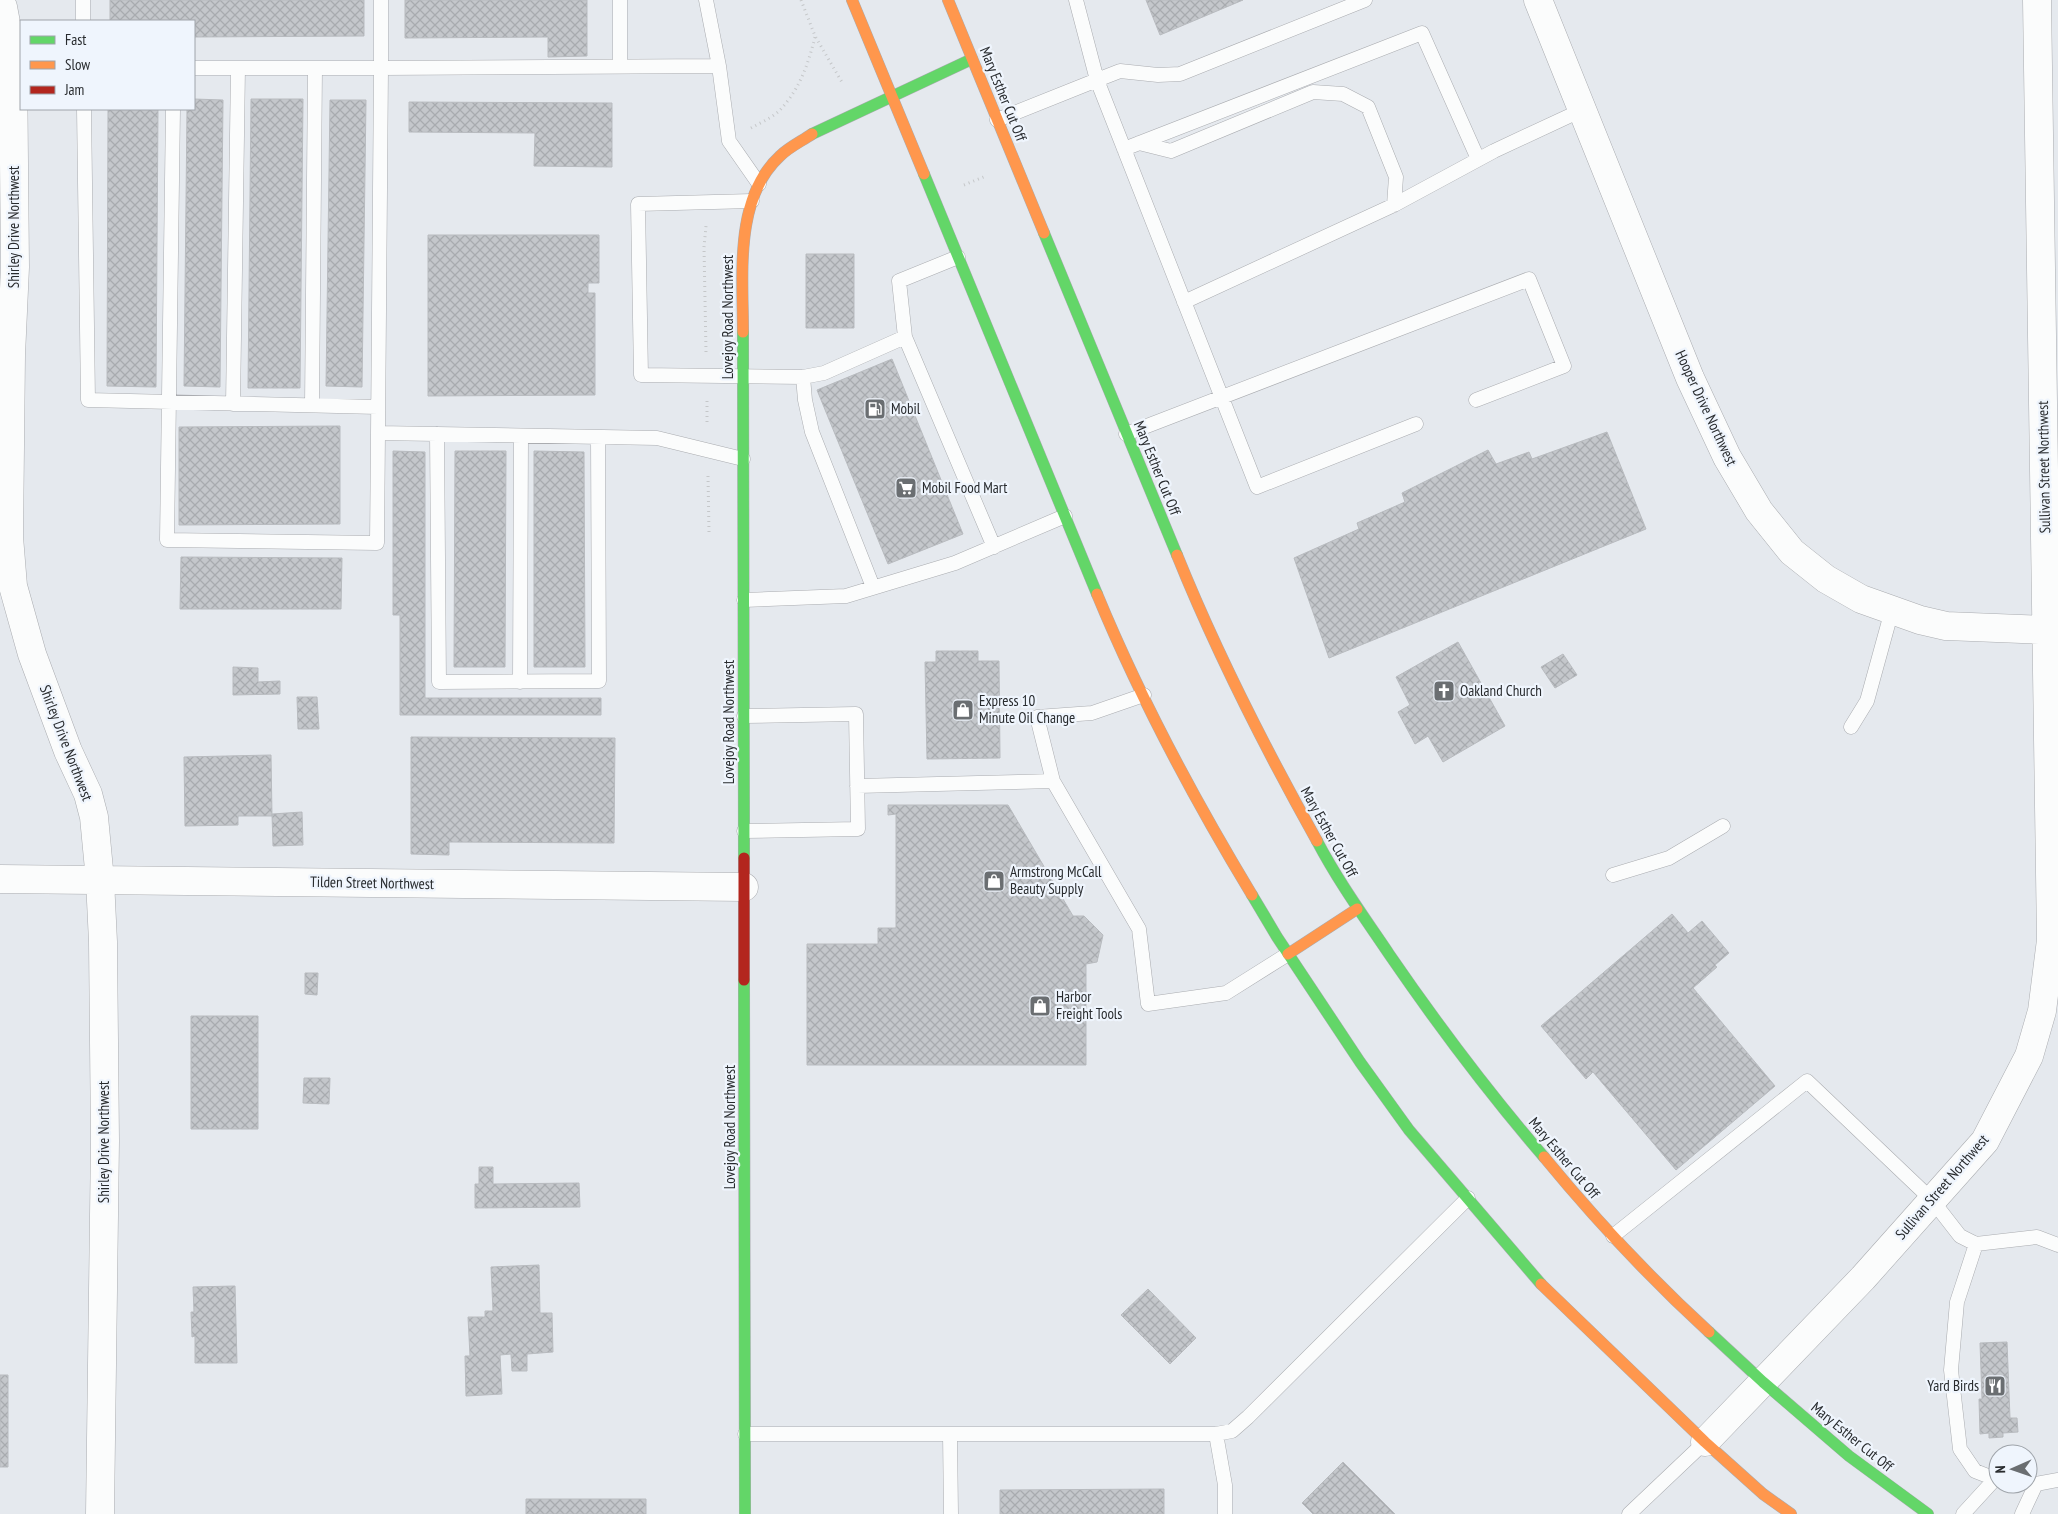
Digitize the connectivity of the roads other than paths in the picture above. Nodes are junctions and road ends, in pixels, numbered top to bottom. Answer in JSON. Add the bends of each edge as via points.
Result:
{"nodes":[{"id":1,"x":83,"y":0,"type":"edge"},
{"id":2,"x":381,"y":0,"type":"edge"},
{"id":3,"x":620,"y":0,"type":"edge"},
{"id":4,"x":706,"y":0,"type":"edge"},
{"id":5,"x":852,"y":0,"type":"edge"},
{"id":6,"x":948,"y":0,"type":"edge"},
{"id":7,"x":1076,"y":0,"type":"edge"},
{"id":8,"x":1365,"y":0,"type":"edge"},
{"id":9,"x":1538,"y":0,"type":"edge"},
{"id":10,"x":2037,"y":0,"type":"edge"},
{"id":11,"x":3,"y":7,"type":"dead end"},
{"id":12,"x":83,"y":20,"type":"edge"},
{"id":13,"x":972,"y":59,"type":"junction"},
{"id":14,"x":620,"y":66,"type":"junction"},
{"id":15,"x":719,"y":66,"type":"junction"},
{"id":16,"x":195,"y":68,"type":"edge"},
{"id":17,"x":238,"y":68,"type":"junction"},
{"id":18,"x":315,"y":68,"type":"junction"},
{"id":19,"x":381,"y":68,"type":"junction"},
{"id":20,"x":1097,"y":80,"type":"junction"},
{"id":21,"x":892,"y":97,"type":"junction"},
{"id":22,"x":84,"y":110,"type":"edge"},
{"id":23,"x":173,"y":110,"type":"edge"},
{"id":24,"x":1582,"y":110,"type":"junction"},
{"id":25,"x":997,"y":120,"type":"junction"},
{"id":26,"x":1139,"y":143,"type":"junction"},
{"id":27,"x":1124,"y":149,"type":"junction"},
{"id":28,"x":1478,"y":160,"type":"junction"},
{"id":29,"x":759,"y":184,"type":"junction"},
{"id":30,"x":752,"y":201,"type":"junction"},
{"id":31,"x":1394,"y":204,"type":"junction"},
{"id":32,"x":958,"y":257,"type":"junction"},
{"id":33,"x":1184,"y":302,"type":"junction"},
{"id":34,"x":904,"y":336,"type":"junction"},
{"id":35,"x":743,"y":377,"type":"junction"},
{"id":36,"x":804,"y":377,"type":"junction"},
{"id":37,"x":1222,"y":397,"type":"junction"},
{"id":38,"x":1476,"y":400,"type":"dead end"},
{"id":39,"x":169,"y":402,"type":"junction"},
{"id":40,"x":233,"y":404,"type":"junction"},
{"id":41,"x":312,"y":405,"type":"junction"},
{"id":42,"x":378,"y":407,"type":"junction"},
{"id":43,"x":1416,"y":424,"type":"dead end"},
{"id":44,"x":378,"y":433,"type":"junction"},
{"id":45,"x":437,"y":434,"type":"junction"},
{"id":46,"x":1126,"y":434,"type":"junction"},
{"id":47,"x":521,"y":436,"type":"junction"},
{"id":48,"x":598,"y":437,"type":"junction"},
{"id":49,"x":743,"y":458,"type":"junction"},
{"id":50,"x":1065,"y":516,"type":"junction"},
{"id":51,"x":2051,"y":539,"type":"edge"},
{"id":52,"x":994,"y":546,"type":"junction"},
{"id":53,"x":873,"y":587,"type":"junction"},
{"id":54,"x":744,"y":600,"type":"junction"},
{"id":55,"x":1892,"y":610,"type":"junction"},
{"id":56,"x":2046,"y":630,"type":"junction"},
{"id":57,"x":520,"y":682,"type":"junction"},
{"id":58,"x":1144,"y":695,"type":"junction"},
{"id":59,"x":744,"y":716,"type":"junction"},
{"id":60,"x":1851,"y":727,"type":"dead end"},
{"id":61,"x":1053,"y":781,"type":"junction"},
{"id":62,"x":857,"y":786,"type":"junction"},
{"id":63,"x":1723,"y":826,"type":"dead end"},
{"id":64,"x":744,"y":831,"type":"junction"},
{"id":65,"x":1613,"y":875,"type":"dead end"},
{"id":66,"x":0,"y":879,"type":"edge"},
{"id":67,"x":100,"y":880,"type":"junction"},
{"id":68,"x":744,"y":887,"type":"junction"},
{"id":69,"x":2054,"y":895,"type":"edge"},
{"id":70,"x":1357,"y":908,"type":"junction"},
{"id":71,"x":1288,"y":954,"type":"junction"},
{"id":72,"x":1468,"y":1198,"type":"junction"},
{"id":73,"x":1932,"y":1200,"type":"junction"},
{"id":74,"x":1613,"y":1236,"type":"junction"},
{"id":75,"x":1976,"y":1244,"type":"junction"},
{"id":76,"x":2058,"y":1245,"type":"edge"},
{"id":77,"x":1763,"y":1382,"type":"junction"},
{"id":78,"x":745,"y":1434,"type":"junction"},
{"id":79,"x":950,"y":1434,"type":"junction"},
{"id":80,"x":1216,"y":1434,"type":"junction"},
{"id":81,"x":1705,"y":1442,"type":"junction"},
{"id":82,"x":1988,"y":1476,"type":"edge"},
{"id":83,"x":2058,"y":1480,"type":"edge"},
{"id":84,"x":2038,"y":1483,"type":"edge"},
{"id":85,"x":1988,"y":1487,"type":"edge"},
{"id":86,"x":2029,"y":1494,"type":"edge"},
{"id":87,"x":100,"y":1514,"type":"edge"},
{"id":88,"x":745,"y":1514,"type":"edge"},
{"id":89,"x":951,"y":1514,"type":"edge"},
{"id":90,"x":1225,"y":1514,"type":"edge"},
{"id":91,"x":1628,"y":1514,"type":"edge"},
{"id":92,"x":1791,"y":1514,"type":"edge"},
{"id":93,"x":1928,"y":1514,"type":"edge"},
{"id":94,"x":1963,"y":1514,"type":"edge"},
{"id":95,"x":2022,"y":1514,"type":"edge"}],
"edges":[{"from":1,"to":12,"type":"lane"},
{"from":2,"to":19,"type":"lane"},
{"from":3,"to":14,"type":"lane"},
{"from":4,"to":15,"type":"lane"},
{"from":5,"to":21,"type":"main road"},
{"from":6,"to":13,"type":"main road","name":"Mary Esther Cut Off"},
{"from":7,"to":20,"type":"lane"},
{"from":8,"to":20,"type":"lane","via":[[1180,74],[1120,71]]},
{"from":9,"to":24,"type":"street","name":"Hooper Drive Northwest"},
{"from":10,"to":51,"type":"street","name":"Sullivan Street Northwest"},
{"from":11,"to":67,"type":"street","name":"Shirley Drive Northwest","via":[[13,60],[15,267],[9,537],[13,586],[36,663],[68,751],[88,794],[94,817]]},
{"from":13,"to":21,"type":"main road","name":"Lovejoy Road Northwest"},
{"from":13,"to":25,"type":"main road","name":"Mary Esther Cut Off"},
{"from":14,"to":15,"type":"lane"},
{"from":14,"to":19,"type":"lane"},
{"from":15,"to":29,"type":"lane","via":[[729,142]]},
{"from":16,"to":17,"type":"lane"},
{"from":17,"to":18,"type":"lane"},
{"from":17,"to":40,"type":"lane"},
{"from":18,"to":19,"type":"lane"},
{"from":18,"to":41,"type":"lane"},
{"from":19,"to":42,"type":"lane"},
{"from":20,"to":25,"type":"lane"},
{"from":20,"to":27,"type":"lane"},
{"from":21,"to":29,"type":"main road","name":"Lovejoy Road Northwest","via":[[814,133],[780,156]]},
{"from":21,"to":32,"type":"main road"},
{"from":22,"to":39,"type":"lane","via":[[88,400]]},
{"from":23,"to":39,"type":"lane"},
{"from":24,"to":28,"type":"lane"},
{"from":24,"to":55,"type":"street","name":"Hooper Drive Northwest","via":[[1690,378],[1727,457],[1759,511],[1792,552],[1826,579],[1860,599]]},
{"from":25,"to":46,"type":"main road","name":"Mary Esther Cut Off"},
{"from":26,"to":27,"type":"lane"},
{"from":26,"to":28,"type":"lane","via":[[1422,33]]},
{"from":26,"to":31,"type":"lane","via":[[1171,151],[1313,92],[1343,94],[1368,107],[1396,177]]},
{"from":27,"to":33,"type":"lane"},
{"from":28,"to":31,"type":"lane"},
{"from":29,"to":30,"type":"main road","name":"Lovejoy Road Northwest"},
{"from":30,"to":35,"type":"main road","name":"Lovejoy Road Northwest","via":[[743,240]]},
{"from":30,"to":35,"type":"lane","via":[[638,204],[641,375]]},
{"from":31,"to":33,"type":"lane"},
{"from":32,"to":34,"type":"lane","via":[[899,281]]},
{"from":32,"to":50,"type":"main road"},
{"from":33,"to":37,"type":"lane"},
{"from":34,"to":36,"type":"lane","via":[[824,373]]},
{"from":34,"to":52,"type":"lane"},
{"from":35,"to":36,"type":"lane"},
{"from":35,"to":49,"type":"main road","name":"Lovejoy Road Northwest"},
{"from":36,"to":53,"type":"lane","via":[[812,432]]},
{"from":37,"to":38,"type":"lane","via":[[1529,279],[1564,366]]},
{"from":37,"to":43,"type":"lane","via":[[1257,487]]},
{"from":37,"to":46,"type":"lane"},
{"from":39,"to":40,"type":"lane"},
{"from":39,"to":44,"type":"lane","via":[[167,540],[377,542]]},
{"from":40,"to":41,"type":"lane"},
{"from":41,"to":42,"type":"lane"},
{"from":42,"to":44,"type":"lane"},
{"from":44,"to":45,"type":"lane"},
{"from":45,"to":47,"type":"lane"},
{"from":45,"to":57,"type":"lane","via":[[439,682]]},
{"from":46,"to":70,"type":"main road","name":"Mary Esther Cut Off","via":[[1194,598],[1263,744],[1335,875]]},
{"from":47,"to":48,"type":"lane"},
{"from":47,"to":57,"type":"lane"},
{"from":48,"to":49,"type":"lane","via":[[657,438]]},
{"from":48,"to":57,"type":"lane","via":[[599,681]]},
{"from":49,"to":54,"type":"main road","name":"Lovejoy Road Northwest"},
{"from":50,"to":52,"type":"lane"},
{"from":50,"to":58,"type":"main road","via":[[1098,597]]},
{"from":51,"to":56,"type":"street","name":"Sullivan Street Northwest"},
{"from":52,"to":53,"type":"lane","via":[[955,563]]},
{"from":53,"to":54,"type":"lane","via":[[846,596]]},
{"from":54,"to":59,"type":"main road","name":"Lovejoy Road Northwest"},
{"from":55,"to":56,"type":"street","name":"Hooper Drive Northwest","via":[[1946,626]]},
{"from":55,"to":60,"type":"lane","via":[[1867,701]]},
{"from":56,"to":69,"type":"street","name":"Sullivan Street Northwest"},
{"from":58,"to":61,"type":"lane","via":[[1092,713],[1037,717]]},
{"from":58,"to":71,"type":"main road","via":[[1223,847]]},
{"from":59,"to":62,"type":"lane","via":[[856,714]]},
{"from":59,"to":64,"type":"main road","name":"Lovejoy Road Northwest"},
{"from":61,"to":62,"type":"lane"},
{"from":61,"to":71,"type":"lane","via":[[1139,929],[1148,1004],[1226,993]]},
{"from":62,"to":64,"type":"lane","via":[[858,829]]},
{"from":63,"to":65,"type":"lane","via":[[1669,858]]},
{"from":64,"to":68,"type":"main road","name":"Lovejoy Road Northwest"},
{"from":66,"to":67,"type":"street","name":"Tilden Street Northwest"},
{"from":67,"to":68,"type":"street","name":"Tilden Street Northwest"},
{"from":67,"to":87,"type":"street","name":"Shirley Drive Northwest","via":[[105,1131]]},
{"from":68,"to":78,"type":"main road","name":"Lovejoy Road Northwest"},
{"from":69,"to":73,"type":"street","name":"Sullivan Street Northwest","via":[[2042,1010],[2029,1056],[1985,1141]]},
{"from":70,"to":71,"type":"main road"},
{"from":70,"to":74,"type":"main road","name":"Mary Esther Cut Off","via":[[1409,986],[1492,1096]]},
{"from":71,"to":72,"type":"main road","via":[[1409,1130]]},
{"from":72,"to":80,"type":"lane","via":[[1248,1417],[1232,1431]]},
{"from":72,"to":81,"type":"main road","via":[[1546,1290]]},
{"from":73,"to":74,"type":"lane","via":[[1807,1082]]},
{"from":73,"to":75,"type":"lane","via":[[1960,1236]]},
{"from":73,"to":77,"type":"street","name":"Sullivan Street Northwest","via":[[1863,1278]]},
{"from":74,"to":77,"type":"main road","name":"Mary Esther Cut Off","via":[[1671,1297]]},
{"from":75,"to":76,"type":"lane","via":[[2037,1237]]},
{"from":75,"to":82,"type":"lane","via":[[1957,1302],[1951,1370],[1960,1449],[1975,1471]]},
{"from":77,"to":81,"type":"street","name":"Sullivan Street Northwest"},
{"from":77,"to":93,"type":"main road","name":"Mary Esther Cut Off","via":[[1849,1456]]},
{"from":78,"to":79,"type":"lane"},
{"from":78,"to":88,"type":"main road","name":"Lovejoy Road Northwest"},
{"from":79,"to":80,"type":"lane"},
{"from":79,"to":89,"type":"lane"},
{"from":80,"to":90,"type":"lane","via":[[1225,1485]]},
{"from":81,"to":91,"type":"lane"},
{"from":81,"to":92,"type":"main road","via":[[1763,1494]]},
{"from":83,"to":84,"type":"lane"},
{"from":85,"to":94,"type":"lane"},
{"from":86,"to":95,"type":"lane"}]}
